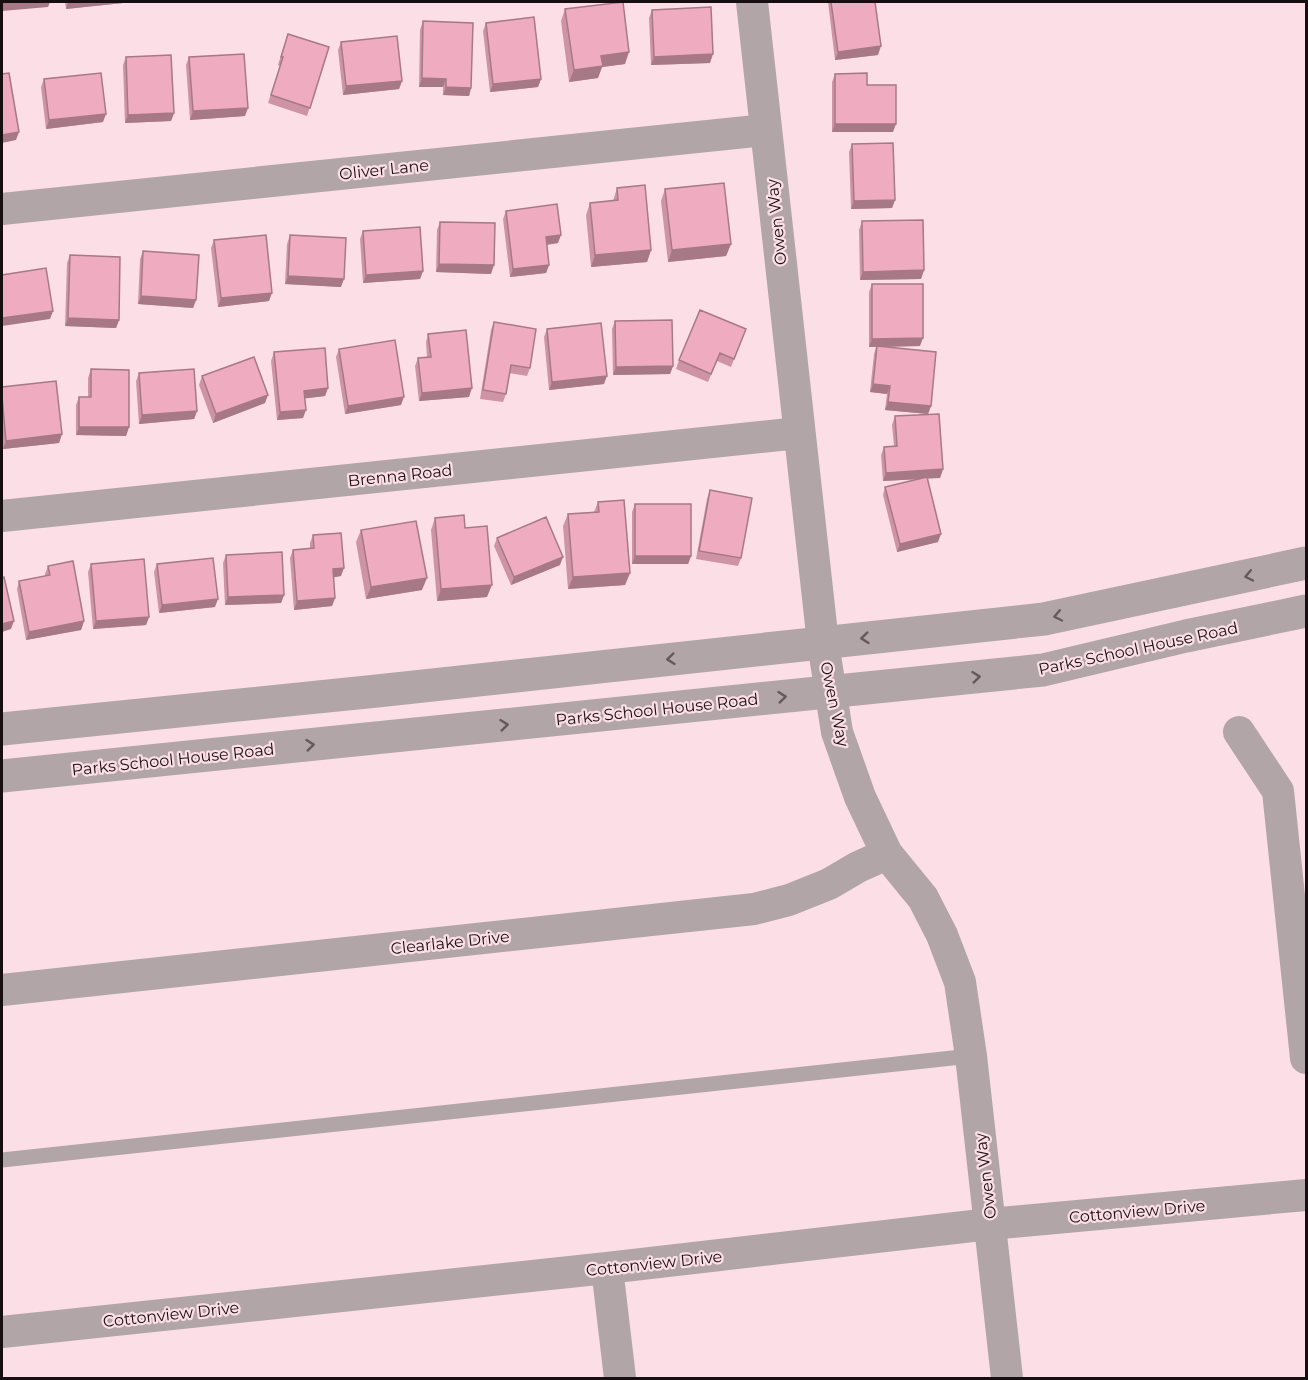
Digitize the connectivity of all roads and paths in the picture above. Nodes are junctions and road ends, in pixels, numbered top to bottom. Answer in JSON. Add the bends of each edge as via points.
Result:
{"nodes":[{"id":1,"x":752,"y":2,"type":"edge"},
{"id":2,"x":766,"y":130,"type":"junction"},
{"id":3,"x":2,"y":209,"type":"edge"},
{"id":4,"x":799,"y":433,"type":"junction"},
{"id":5,"x":2,"y":516,"type":"edge"},
{"id":6,"x":1306,"y":563,"type":"edge"},
{"id":7,"x":1306,"y":611,"type":"edge"},
{"id":8,"x":823,"y":643,"type":"junction"},
{"id":9,"x":830,"y":692,"type":"junction"},
{"id":10,"x":2,"y":729,"type":"edge"},
{"id":11,"x":1239,"y":732,"type":"dead end"},
{"id":12,"x":2,"y":776,"type":"edge"},
{"id":13,"x":887,"y":854,"type":"junction"},
{"id":14,"x":2,"y":990,"type":"edge"},
{"id":15,"x":971,"y":1056,"type":"junction"},
{"id":16,"x":1306,"y":1058,"type":"edge"},
{"id":17,"x":2,"y":1160,"type":"edge"},
{"id":18,"x":1306,"y":1195,"type":"edge"},
{"id":19,"x":990,"y":1224,"type":"junction"},
{"id":20,"x":607,"y":1268,"type":"junction"},
{"id":21,"x":2,"y":1332,"type":"edge"},
{"id":22,"x":620,"y":1378,"type":"edge"},
{"id":23,"x":1006,"y":1378,"type":"edge"}],
"edges":[{"from":1,"to":2,"type":"street","name":"Owen Way"},
{"from":2,"to":3,"type":"street","name":"Oliver Lane"},
{"from":2,"to":4,"type":"street","name":"Owen Way"},
{"from":4,"to":5,"type":"street","name":"Brenna Road"},
{"from":4,"to":8,"type":"street","name":"Owen Way"},
{"from":6,"to":8,"type":"street","one_way":true,"via":[[1044,619]]},
{"from":9,"to":7,"type":"street","name":"Parks School House Road","one_way":true,"via":[[1043,670]]},
{"from":8,"to":9,"type":"street","name":"Owen Way"},
{"from":8,"to":10,"type":"street","one_way":true},
{"from":12,"to":9,"type":"street","name":"Parks School House Road","one_way":true},
{"from":9,"to":13,"type":"street","name":"Owen Way","via":[[837,732],[852,775]]},
{"from":11,"to":16,"type":"street","via":[[1278,791]]},
{"from":13,"to":14,"type":"street","name":"Clearlake Drive","via":[[829,884],[754,909]]},
{"from":13,"to":15,"type":"street","name":"Owen Way","via":[[923,898],[942,935],[960,982]]},
{"from":15,"to":17,"type":"lane"},
{"from":15,"to":19,"type":"street","name":"Owen Way"},
{"from":18,"to":19,"type":"street","name":"Cottonview Drive"},
{"from":19,"to":20,"type":"street","name":"Cottonview Drive"},
{"from":19,"to":23,"type":"street","name":"Owen Way"},
{"from":20,"to":21,"type":"street","name":"Cottonview Drive"},
{"from":20,"to":22,"type":"street"}]}
